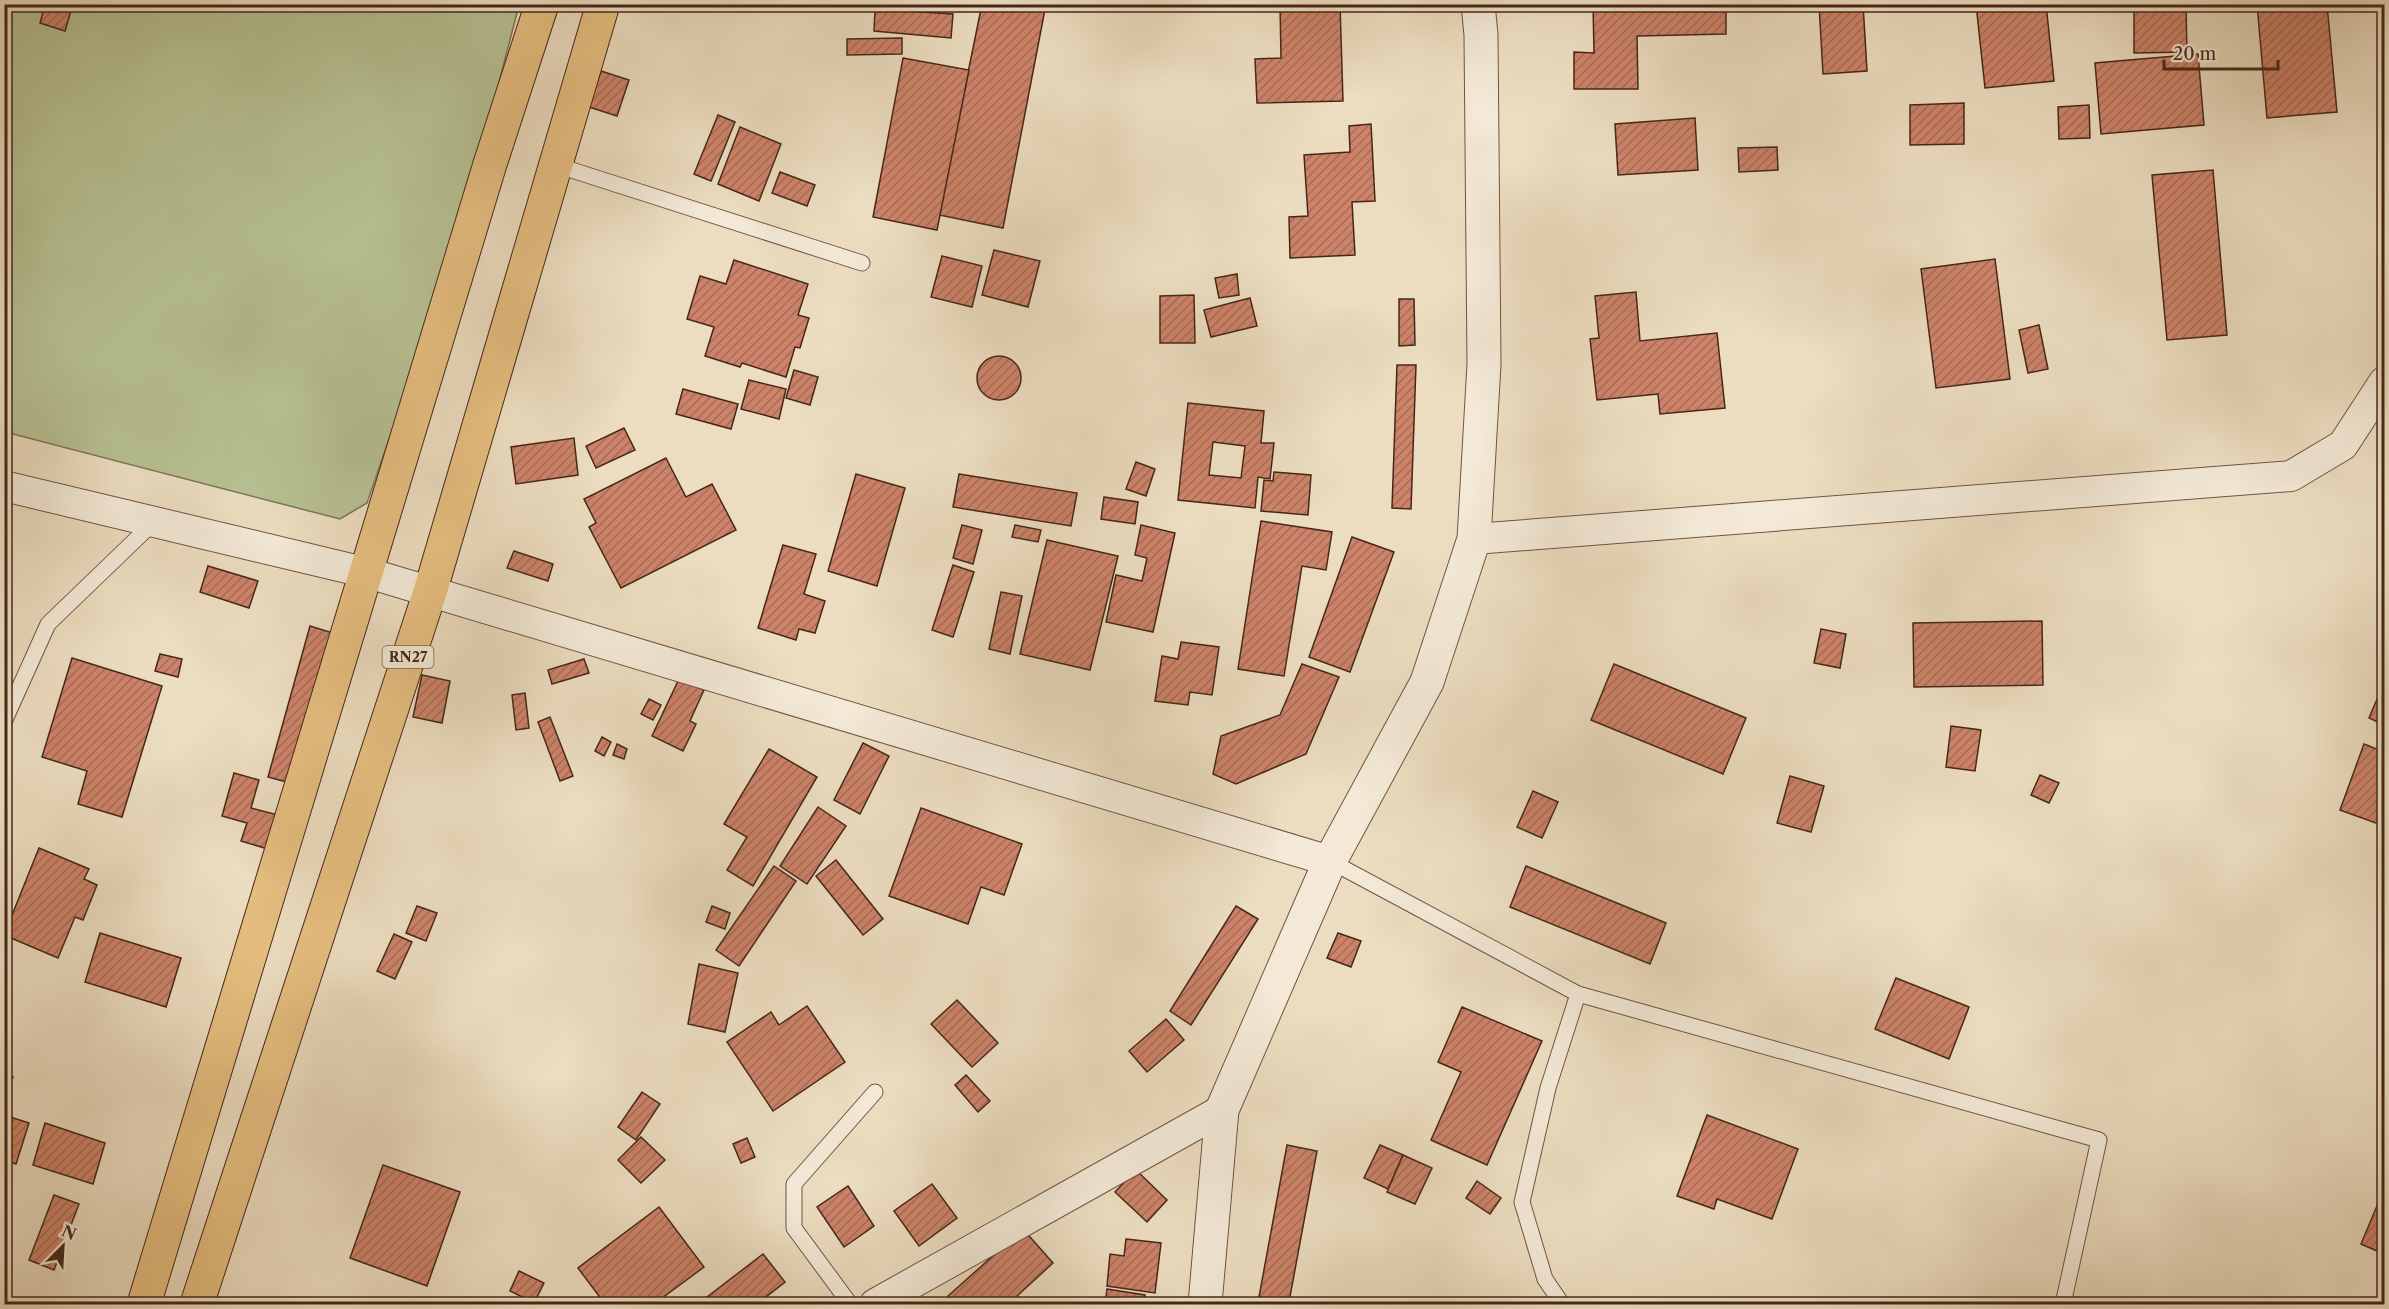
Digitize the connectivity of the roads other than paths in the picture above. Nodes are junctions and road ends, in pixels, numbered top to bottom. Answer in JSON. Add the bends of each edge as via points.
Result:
{"nodes":[{"id":1,"x":542,"y":4,"type":"edge"},
{"id":2,"x":603,"y":4,"type":"edge"},
{"id":3,"x":1478,"y":4,"type":"edge"},
{"id":4,"x":556,"y":165,"type":"junction"},
{"id":5,"x":862,"y":263,"type":"dead end"},
{"id":6,"x":2385,"y":382,"type":"edge"},
{"id":7,"x":4,"y":486,"type":"edge"},
{"id":8,"x":154,"y":522,"type":"junction"},
{"id":9,"x":1474,"y":539,"type":"junction"},
{"id":10,"x":368,"y":573,"type":"junction"},
{"id":11,"x":430,"y":592,"type":"junction"},
{"id":12,"x":4,"y":722,"type":"edge"},
{"id":13,"x":1330,"y":861,"type":"junction"},
{"id":14,"x":1578,"y":994,"type":"junction"},
{"id":15,"x":875,"y":1092,"type":"dead end"},
{"id":16,"x":1222,"y":1110,"type":"junction"},
{"id":17,"x":144,"y":1305,"type":"edge"},
{"id":18,"x":197,"y":1305,"type":"edge"},
{"id":19,"x":850,"y":1305,"type":"edge"},
{"id":20,"x":875,"y":1305,"type":"edge"},
{"id":21,"x":1204,"y":1305,"type":"edge"},
{"id":22,"x":1562,"y":1305,"type":"edge"},
{"id":23,"x":2063,"y":1305,"type":"edge"}],
"edges":[{"from":1,"to":10,"type":"main road"},
{"from":2,"to":4,"type":"main road","number":"RN27"},
{"from":3,"to":9,"type":"street","via":[[1484,364]]},
{"from":4,"to":5,"type":"lane"},
{"from":4,"to":11,"type":"main road","number":"RN27"},
{"from":6,"to":9,"type":"street","via":[[2343,445],[2290,476]]},
{"from":7,"to":8,"type":"street"},
{"from":8,"to":10,"type":"street"},
{"from":8,"to":12,"type":"lane","via":[[48,624]]},
{"from":9,"to":13,"type":"street","via":[[1428,682]]},
{"from":10,"to":11,"type":"street"},
{"from":10,"to":17,"type":"main road"},
{"from":11,"to":13,"type":"street"},
{"from":11,"to":18,"type":"main road","number":"RN27"},
{"from":13,"to":14,"type":"lane"},
{"from":13,"to":16,"type":"street"},
{"from":14,"to":22,"type":"lane","via":[[1548,1088],[1522,1202],[1545,1279]]},
{"from":14,"to":23,"type":"lane","via":[[2099,1140]]},
{"from":15,"to":19,"type":"lane","via":[[794,1184],[794,1228]]},
{"from":16,"to":20,"type":"street"},
{"from":16,"to":21,"type":"street"}]}
